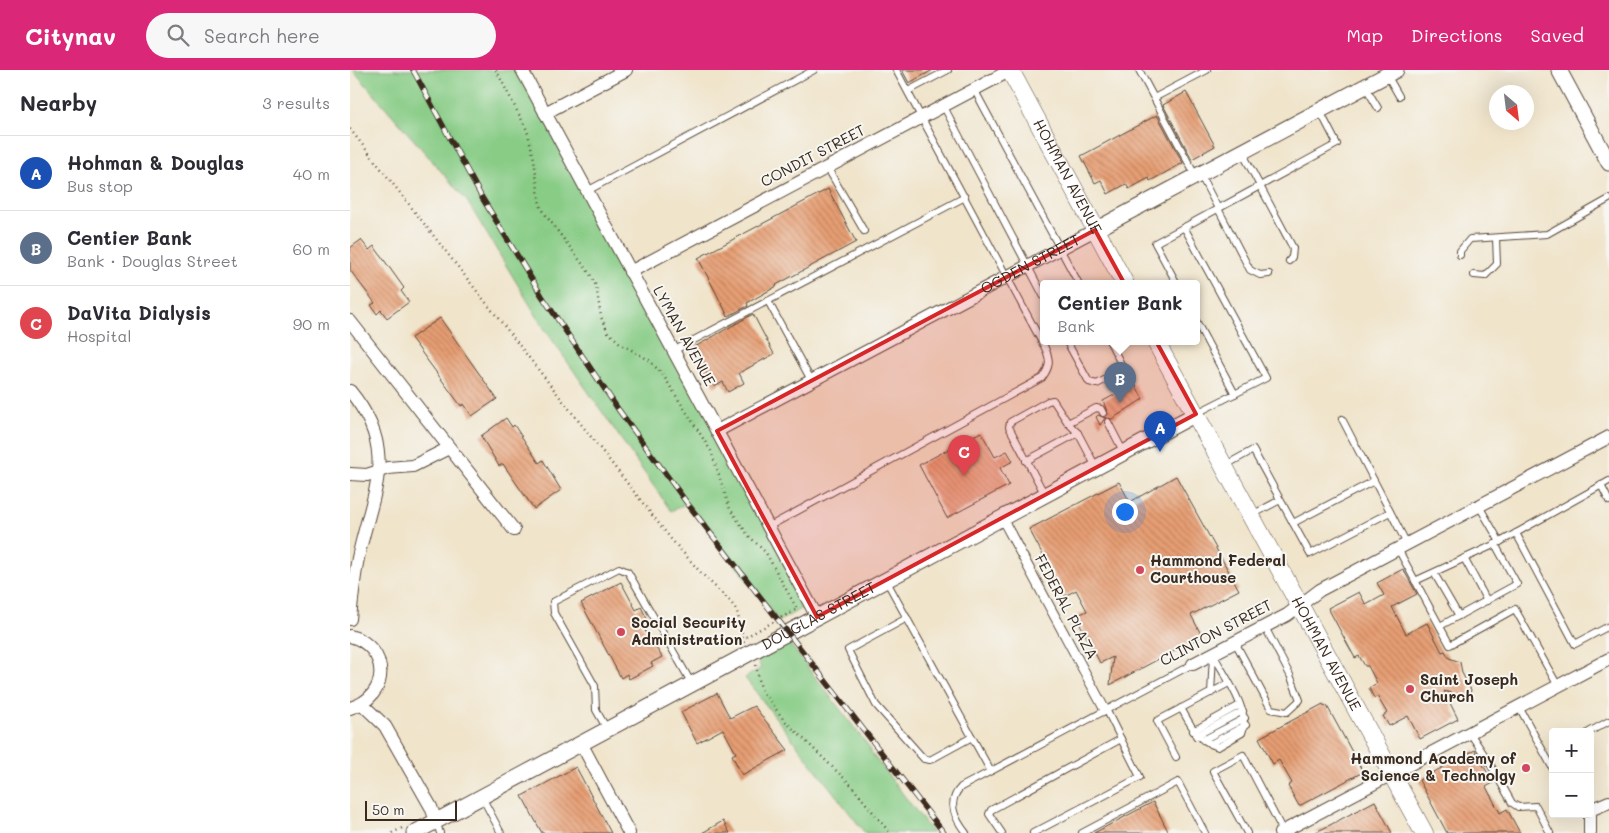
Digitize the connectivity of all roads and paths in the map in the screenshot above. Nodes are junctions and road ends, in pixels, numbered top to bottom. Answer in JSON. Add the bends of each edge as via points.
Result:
{"nodes":[{"id":1,"x":496,"y":70,"type":"edge"},
{"id":2,"x":522,"y":70,"type":"edge"},
{"id":3,"x":626,"y":70,"type":"edge"},
{"id":4,"x":814,"y":70,"type":"edge"},
{"id":5,"x":896,"y":70,"type":"edge"},
{"id":6,"x":948,"y":70,"type":"edge"},
{"id":7,"x":1010,"y":70,"type":"edge"},
{"id":8,"x":1139,"y":70,"type":"edge"},
{"id":9,"x":1207,"y":70,"type":"edge"},
{"id":10,"x":1560,"y":70,"type":"edge"},
{"id":11,"x":1391,"y":72,"type":"edge"},
{"id":12,"x":1366,"y":86,"type":"junction"},
{"id":13,"x":974,"y":89,"type":"junction"},
{"id":14,"x":908,"y":92,"type":"junction"},
{"id":15,"x":1398,"y":96,"type":"dead end"},
{"id":16,"x":1154,"y":98,"type":"junction"},
{"id":17,"x":943,"y":105,"type":"junction"},
{"id":18,"x":1378,"y":108,"type":"dead end"},
{"id":19,"x":1320,"y":111,"type":"junction"},
{"id":20,"x":545,"y":113,"type":"junction"},
{"id":21,"x":921,"y":116,"type":"junction"},
{"id":22,"x":350,"y":129,"type":"edge"},
{"id":23,"x":1242,"y":152,"type":"junction"},
{"id":24,"x":1608,"y":158,"type":"edge"},
{"id":25,"x":827,"y":167,"type":"junction"},
{"id":26,"x":1198,"y":176,"type":"junction"},
{"id":27,"x":1260,"y":186,"type":"junction"},
{"id":28,"x":587,"y":192,"type":"junction"},
{"id":29,"x":965,"y":197,"type":"junction"},
{"id":30,"x":1609,"y":199,"type":"edge"},
{"id":31,"x":1218,"y":209,"type":"junction"},
{"id":32,"x":1184,"y":227,"type":"junction"},
{"id":33,"x":1095,"y":230,"type":"junction"},
{"id":34,"x":864,"y":231,"type":"dead end"},
{"id":35,"x":1496,"y":238,"type":"junction"},
{"id":36,"x":1060,"y":248,"type":"junction"},
{"id":37,"x":1460,"y":255,"type":"dead end"},
{"id":38,"x":1289,"y":261,"type":"dead end"},
{"id":39,"x":1027,"y":266,"type":"junction"},
{"id":40,"x":630,"y":272,"type":"junction"},
{"id":41,"x":1269,"y":274,"type":"dead end"},
{"id":42,"x":1474,"y":275,"type":"dead end"},
{"id":43,"x":1008,"y":276,"type":"junction"},
{"id":44,"x":1078,"y":280,"type":"edge"},
{"id":45,"x":1123,"y":280,"type":"edge"},
{"id":46,"x":1175,"y":280,"type":"edge"},
{"id":47,"x":1040,"y":290,"type":"edge"},
{"id":48,"x":768,"y":301,"type":"junction"},
{"id":49,"x":350,"y":321,"type":"edge"},
{"id":50,"x":1200,"y":328,"type":"edge"},
{"id":51,"x":1040,"y":338,"type":"edge"},
{"id":52,"x":1043,"y":345,"type":"edge"},
{"id":53,"x":1069,"y":345,"type":"edge"},
{"id":54,"x":1112,"y":345,"type":"edge"},
{"id":55,"x":1158,"y":345,"type":"edge"},
{"id":56,"x":673,"y":351,"type":"junction"},
{"id":57,"x":811,"y":380,"type":"junction"},
{"id":58,"x":350,"y":391,"type":"edge"},
{"id":59,"x":1236,"y":394,"type":"junction"},
{"id":60,"x":1103,"y":413,"type":"dead end"},
{"id":61,"x":1196,"y":414,"type":"junction"},
{"id":62,"x":1342,"y":419,"type":"dead end"},
{"id":63,"x":1108,"y":422,"type":"dead end"},
{"id":64,"x":1068,"y":423,"type":"junction"},
{"id":65,"x":717,"y":431,"type":"junction"},
{"id":66,"x":1078,"y":433,"type":"junction"},
{"id":67,"x":1608,"y":441,"type":"edge"},
{"id":68,"x":449,"y":448,"type":"junction"},
{"id":69,"x":1124,"y":453,"type":"junction"},
{"id":70,"x":1026,"y":461,"type":"junction"},
{"id":71,"x":1224,"y":466,"type":"junction"},
{"id":72,"x":1096,"y":467,"type":"junction"},
{"id":73,"x":379,"y":471,"type":"junction"},
{"id":74,"x":350,"y":474,"type":"edge"},
{"id":75,"x":1374,"y":481,"type":"junction"},
{"id":76,"x":1609,"y":481,"type":"edge"},
{"id":77,"x":1601,"y":485,"type":"junction"},
{"id":78,"x":1045,"y":495,"type":"junction"},
{"id":79,"x":1280,"y":500,"type":"junction"},
{"id":80,"x":1609,"y":501,"type":"edge"},
{"id":81,"x":1479,"y":506,"type":"junction"},
{"id":82,"x":1390,"y":512,"type":"junction"},
{"id":83,"x":1251,"y":516,"type":"junction"},
{"id":84,"x":1002,"y":518,"type":"junction"},
{"id":85,"x":1293,"y":523,"type":"junction"},
{"id":86,"x":768,"y":527,"type":"junction"},
{"id":87,"x":514,"y":530,"type":"dead end"},
{"id":88,"x":1516,"y":533,"type":"junction"},
{"id":89,"x":1497,"y":543,"type":"junction"},
{"id":90,"x":1402,"y":547,"type":"junction"},
{"id":91,"x":1464,"y":558,"type":"junction"},
{"id":92,"x":353,"y":572,"type":"edge"},
{"id":93,"x":1434,"y":573,"type":"junction"},
{"id":94,"x":886,"y":580,"type":"junction"},
{"id":95,"x":1415,"y":581,"type":"junction"},
{"id":96,"x":1487,"y":601,"type":"junction"},
{"id":97,"x":1300,"y":605,"type":"junction"},
{"id":98,"x":1459,"y":616,"type":"junction"},
{"id":99,"x":817,"y":617,"type":"junction"},
{"id":100,"x":907,"y":618,"type":"junction"},
{"id":101,"x":350,"y":619,"type":"edge"},
{"id":102,"x":1265,"y":626,"type":"junction"},
{"id":103,"x":1440,"y":626,"type":"junction"},
{"id":104,"x":1609,"y":626,"type":"edge"},
{"id":105,"x":350,"y":636,"type":"edge"},
{"id":106,"x":1235,"y":642,"type":"junction"},
{"id":107,"x":1213,"y":654,"type":"junction"},
{"id":108,"x":1609,"y":660,"type":"edge"},
{"id":109,"x":1193,"y":664,"type":"joint"},
{"id":110,"x":758,"y":670,"type":"dead end"},
{"id":111,"x":1229,"y":683,"type":"junction"},
{"id":112,"x":692,"y":684,"type":"junction"},
{"id":113,"x":1558,"y":686,"type":"junction"},
{"id":114,"x":1211,"y":693,"type":"junction"},
{"id":115,"x":362,"y":704,"type":"junction"},
{"id":116,"x":1519,"y":707,"type":"junction"},
{"id":117,"x":350,"y":708,"type":"edge"},
{"id":118,"x":1181,"y":708,"type":"junction"},
{"id":119,"x":1242,"y":708,"type":"junction"},
{"id":120,"x":1105,"y":710,"type":"junction"},
{"id":121,"x":1245,"y":721,"type":"junction"},
{"id":122,"x":1609,"y":721,"type":"edge"},
{"id":123,"x":607,"y":729,"type":"junction"},
{"id":124,"x":1594,"y":729,"type":"edge"},
{"id":125,"x":1195,"y":733,"type":"junction"},
{"id":126,"x":1470,"y":733,"type":"junction"},
{"id":127,"x":972,"y":737,"type":"junction"},
{"id":128,"x":1121,"y":740,"type":"junction"},
{"id":129,"x":1206,"y":742,"type":"junction"},
{"id":130,"x":581,"y":743,"type":"junction"},
{"id":131,"x":1176,"y":757,"type":"dead end"},
{"id":132,"x":1549,"y":763,"type":"edge"},
{"id":133,"x":990,"y":770,"type":"junction"},
{"id":134,"x":1392,"y":774,"type":"junction"},
{"id":135,"x":482,"y":797,"type":"junction"},
{"id":136,"x":1609,"y":802,"type":"edge"},
{"id":137,"x":1594,"y":808,"type":"edge"},
{"id":138,"x":1590,"y":818,"type":"edge"},
{"id":139,"x":438,"y":827,"type":"edge"},
{"id":140,"x":1281,"y":832,"type":"edge"},
{"id":141,"x":414,"y":833,"type":"edge"},
{"id":142,"x":501,"y":833,"type":"edge"},
{"id":143,"x":629,"y":833,"type":"edge"},
{"id":144,"x":890,"y":833,"type":"edge"},
{"id":145,"x":966,"y":833,"type":"edge"},
{"id":146,"x":1002,"y":833,"type":"edge"},
{"id":147,"x":1033,"y":833,"type":"edge"},
{"id":148,"x":1082,"y":833,"type":"edge"},
{"id":149,"x":1205,"y":833,"type":"edge"},
{"id":150,"x":1247,"y":833,"type":"edge"},
{"id":151,"x":1424,"y":833,"type":"edge"},
{"id":152,"x":1550,"y":833,"type":"edge"},
{"id":153,"x":1590,"y":833,"type":"edge"}],
"edges":[{"from":1,"to":22,"type":"path","via":[[527,130],[540,204],[590,274],[608,332],[621,344],[649,360],[663,375],[710,450],[730,509],[748,535],[766,553],[797,608],[742,639],[737,611],[730,601],[671,539]]},
{"from":2,"to":20,"type":"street","name":"LYMAN AVENUE"},
{"from":3,"to":20,"type":"street"},
{"from":4,"to":28,"type":"lane"},
{"from":5,"to":14,"type":"lane"},
{"from":6,"to":14,"type":"lane"},
{"from":7,"to":13,"type":"street","name":"CONDIT STREET"},
{"from":7,"to":33,"type":"main road","name":"HOHMAN AVENUE"},
{"from":8,"to":16,"type":"lane"},
{"from":9,"to":16,"type":"lane"},
{"from":10,"to":24,"type":"street"},
{"from":11,"to":12,"type":"street","name":"OGDEN STREET"},
{"from":11,"to":15,"type":"lane"},
{"from":12,"to":18,"type":"lane"},
{"from":12,"to":19,"type":"street","name":"OGDEN STREET"},
{"from":13,"to":17,"type":"street","name":"CONDIT STREET"},
{"from":13,"to":36,"type":"lane"},
{"from":14,"to":21,"type":"lane"},
{"from":16,"to":26,"type":"lane"},
{"from":17,"to":21,"type":"street","name":"CONDIT STREET"},
{"from":17,"to":39,"type":"lane"},
{"from":19,"to":23,"type":"street","name":"OGDEN STREET"},
{"from":19,"to":27,"type":"lane","via":[[1337,144]]},
{"from":20,"to":28,"type":"street","name":"LYMAN AVENUE"},
{"from":21,"to":25,"type":"street","name":"CONDIT STREET"},
{"from":21,"to":29,"type":"lane"},
{"from":23,"to":26,"type":"street","name":"OGDEN STREET"},
{"from":23,"to":27,"type":"lane"},
{"from":25,"to":34,"type":"lane"},
{"from":25,"to":40,"type":"street","name":"CONDIT STREET"},
{"from":26,"to":31,"type":"lane"},
{"from":26,"to":33,"type":"street","name":"OGDEN STREET"},
{"from":27,"to":31,"type":"lane"},
{"from":27,"to":38,"type":"lane","via":[[1293,248]]},
{"from":28,"to":40,"type":"street","name":"LYMAN AVENUE"},
{"from":29,"to":43,"type":"lane"},
{"from":29,"to":48,"type":"lane"},
{"from":30,"to":35,"type":"lane","via":[[1546,234]]},
{"from":31,"to":32,"type":"lane"},
{"from":31,"to":41,"type":"lane","via":[[1250,270]]},
{"from":32,"to":46,"type":"lane","via":[[1155,243]]},
{"from":32,"to":59,"type":"lane","via":[[1266,378]]},
{"from":33,"to":36,"type":"street","name":"OGDEN STREET"},
{"from":33,"to":45,"type":"main road","name":"HOHMAN AVENUE"},
{"from":35,"to":37,"type":"lane","via":[[1470,239]]},
{"from":35,"to":42,"type":"lane","via":[[1497,264],[1485,276]]},
{"from":36,"to":39,"type":"street","name":"OGDEN STREET"},
{"from":36,"to":44,"type":"lane"},
{"from":39,"to":43,"type":"street","name":"OGDEN STREET"},
{"from":39,"to":47,"type":"lane"},
{"from":40,"to":56,"type":"street","name":"LYMAN AVENUE"},
{"from":43,"to":51,"type":"lane"},
{"from":43,"to":57,"type":"street","name":"OGDEN STREET"},
{"from":48,"to":56,"type":"lane"},
{"from":48,"to":57,"type":"lane"},
{"from":49,"to":68,"type":"street"},
{"from":50,"to":59,"type":"lane"},
{"from":52,"to":86,"type":"lane","via":[[1050,366],[1042,378]]},
{"from":53,"to":54,"type":"lane","via":[[1089,382],[1097,384],[1121,371]]},
{"from":55,"to":61,"type":"main road","name":"HOHMAN AVENUE"},
{"from":56,"to":65,"type":"street","name":"LYMAN AVENUE"},
{"from":57,"to":65,"type":"street","name":"OGDEN STREET"},
{"from":58,"to":73,"type":"street","via":[[371,423]]},
{"from":59,"to":61,"type":"lane"},
{"from":60,"to":64,"type":"lane","via":[[1096,408]]},
{"from":61,"to":69,"type":"street","name":"DOUGLAS STREET"},
{"from":61,"to":71,"type":"main road","name":"HOHMAN AVENUE"},
{"from":62,"to":75,"type":"lane"},
{"from":63,"to":69,"type":"lane"},
{"from":64,"to":66,"type":"lane"},
{"from":64,"to":70,"type":"lane","via":[[1053,400],[1010,422],[1008,427]]},
{"from":65,"to":86,"type":"street","name":"LYMAN AVENUE"},
{"from":66,"to":70,"type":"lane"},
{"from":66,"to":72,"type":"lane"},
{"from":67,"to":81,"type":"street","name":"CLINTON STREET"},
{"from":68,"to":73,"type":"street","via":[[423,463]]},
{"from":68,"to":87,"type":"street"},
{"from":69,"to":72,"type":"street","name":"DOUGLAS STREET"},
{"from":70,"to":78,"type":"lane"},
{"from":71,"to":79,"type":"lane","via":[[1253,450]]},
{"from":71,"to":83,"type":"main road","name":"HOHMAN AVENUE"},
{"from":72,"to":78,"type":"street","name":"DOUGLAS STREET"},
{"from":73,"to":74,"type":"street","via":[[366,475]]},
{"from":73,"to":92,"type":"street","via":[[376,494]]},
{"from":75,"to":82,"type":"lane"},
{"from":75,"to":85,"type":"lane"},
{"from":76,"to":77,"type":"lane"},
{"from":77,"to":80,"type":"lane"},
{"from":77,"to":88,"type":"lane"},
{"from":78,"to":84,"type":"street","name":"DOUGLAS STREET"},
{"from":79,"to":83,"type":"lane"},
{"from":79,"to":85,"type":"lane"},
{"from":81,"to":89,"type":"lane"},
{"from":81,"to":90,"type":"street","name":"CLINTON STREET"},
{"from":82,"to":85,"type":"lane","via":[[1310,554]]},
{"from":82,"to":90,"type":"lane"},
{"from":83,"to":97,"type":"main road","name":"HOHMAN AVENUE"},
{"from":84,"to":94,"type":"street","name":"DOUGLAS STREET"},
{"from":84,"to":120,"type":"street","name":"FEDERAL PLAZA"},
{"from":86,"to":99,"type":"street","name":"LYMAN AVENUE"},
{"from":88,"to":89,"type":"lane"},
{"from":88,"to":104,"type":"lane","via":[[1575,644]]},
{"from":89,"to":91,"type":"lane"},
{"from":89,"to":96,"type":"lane","via":[[1517,584]]},
{"from":90,"to":95,"type":"lane"},
{"from":90,"to":97,"type":"street","name":"CLINTON STREET","via":[[1320,590]]},
{"from":91,"to":93,"type":"lane"},
{"from":91,"to":96,"type":"lane"},
{"from":92,"to":101,"type":"street"},
{"from":93,"to":95,"type":"lane"},
{"from":93,"to":98,"type":"lane"},
{"from":94,"to":99,"type":"street","name":"DOUGLAS STREET"},
{"from":94,"to":100,"type":"lane"},
{"from":95,"to":103,"type":"lane"},
{"from":96,"to":98,"type":"lane"},
{"from":97,"to":102,"type":"street","name":"CLINTON STREET"},
{"from":97,"to":134,"type":"main road","name":"HOHMAN AVENUE"},
{"from":98,"to":103,"type":"lane"},
{"from":99,"to":112,"type":"street","name":"DOUGLAS STREET"},
{"from":100,"to":127,"type":"lane"},
{"from":100,"to":127,"type":"lane","via":[[849,647],[849,655],[876,705],[924,759],[930,760]]},
{"from":102,"to":106,"type":"street","name":"CLINTON STREET"},
{"from":102,"to":106,"type":"lane","via":[[1300,700],[1287,712],[1271,709]]},
{"from":103,"to":113,"type":"lane","via":[[1450,645],[1515,609]]},
{"from":105,"to":115,"type":"street","via":[[369,645],[380,665],[378,687]]},
{"from":106,"to":107,"type":"street","name":"CLINTON STREET"},
{"from":107,"to":109,"type":"street","name":"CLINTON STREET"},
{"from":107,"to":111,"type":"lane"},
{"from":107,"to":114,"type":"lane"},
{"from":108,"to":113,"type":"street"},
{"from":109,"to":120,"type":"lane","name":"CLINTON STREET"},
{"from":110,"to":144,"type":"path","via":[[765,695],[784,720],[850,784]]},
{"from":111,"to":114,"type":"lane"},
{"from":111,"to":119,"type":"lane"},
{"from":112,"to":123,"type":"street","name":"DOUGLAS STREET"},
{"from":112,"to":123,"type":"lane","via":[[628,572],[619,568],[553,602],[554,614],[594,686],[596,710]]},
{"from":113,"to":116,"type":"street"},
{"from":114,"to":118,"type":"lane"},
{"from":115,"to":117,"type":"street"},
{"from":115,"to":139,"type":"street","via":[[385,726],[431,807]]},
{"from":116,"to":126,"type":"street"},
{"from":116,"to":132,"type":"lane"},
{"from":118,"to":125,"type":"lane"},
{"from":118,"to":131,"type":"lane","via":[[1157,721]]},
{"from":119,"to":121,"type":"lane"},
{"from":119,"to":125,"type":"lane"},
{"from":120,"to":128,"type":"lane"},
{"from":120,"to":133,"type":"lane","name":"CLINTON STREET"},
{"from":121,"to":129,"type":"lane"},
{"from":121,"to":129,"type":"lane","via":[[1242,733],[1218,747]]},
{"from":122,"to":124,"type":"lane"},
{"from":123,"to":130,"type":"street","name":"DOUGLAS STREET"},
{"from":125,"to":129,"type":"lane"},
{"from":126,"to":134,"type":"street"},
{"from":126,"to":152,"type":"lane","via":[[1512,803],[1518,808],[1536,806]]},
{"from":127,"to":133,"type":"lane"},
{"from":128,"to":146,"type":"lane","via":[[991,810],[991,818]]},
{"from":128,"to":147,"type":"lane","via":[[1140,777]]},
{"from":130,"to":135,"type":"street","name":"DOUGLAS STREET"},
{"from":130,"to":143,"type":"street"},
{"from":133,"to":145,"type":"lane","name":"CLINTON STREET","via":[[955,792],[952,806]]},
{"from":134,"to":140,"type":"street"},
{"from":134,"to":151,"type":"main road","name":"HOHMAN AVENUE"},
{"from":135,"to":139,"type":"street","name":"DOUGLAS STREET"},
{"from":135,"to":142,"type":"lane"},
{"from":136,"to":137,"type":"street"},
{"from":138,"to":153,"type":"street"},
{"from":139,"to":141,"type":"street","name":"DOUGLAS STREET"},
{"from":140,"to":150,"type":"lane","via":[[1243,756],[1213,771]]},
{"from":148,"to":149,"type":"lane","via":[[1178,782]]}]}
